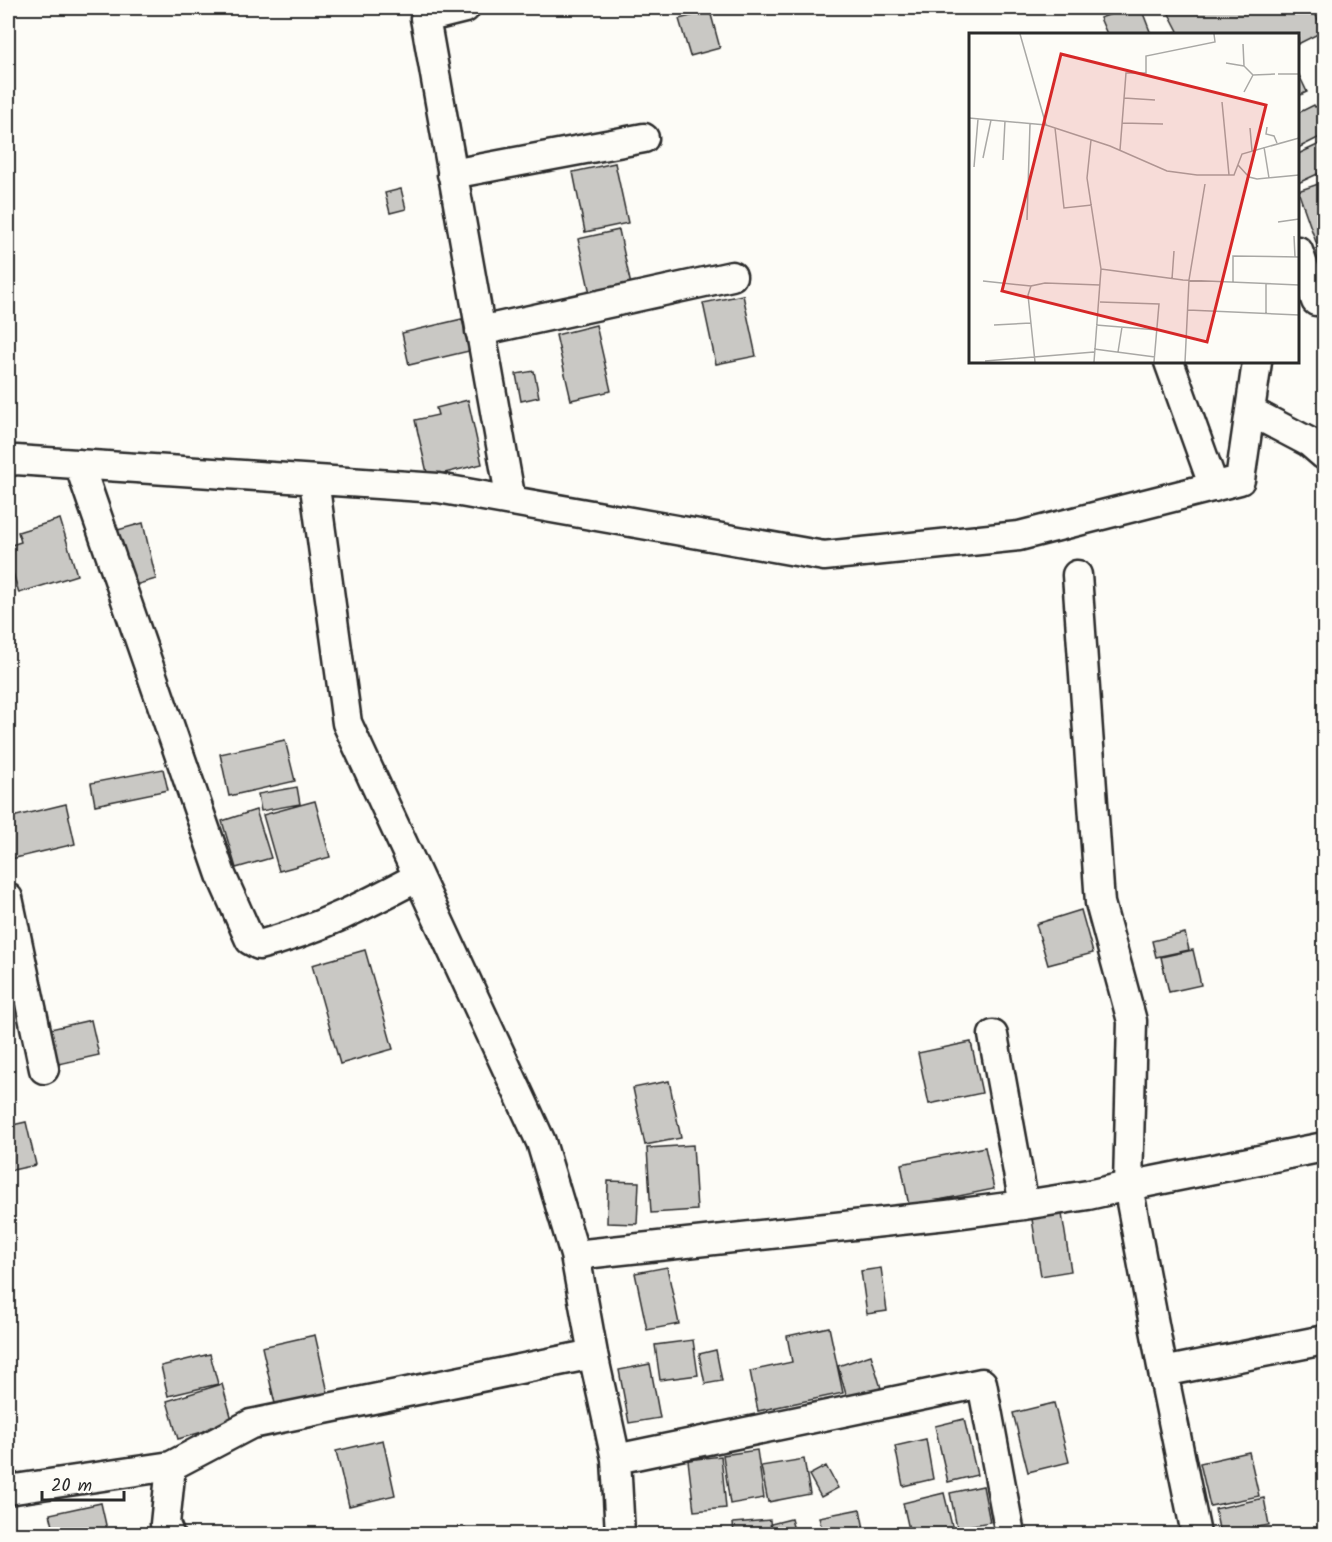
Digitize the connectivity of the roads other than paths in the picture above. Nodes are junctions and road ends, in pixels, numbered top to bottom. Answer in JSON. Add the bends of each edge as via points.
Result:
{"nodes":[{"id":1,"x":465,"y":8,"type":"edge"},
{"id":2,"x":644,"y":138,"type":"dead end"},
{"id":3,"x":452,"y":174,"type":"junction"},
{"id":4,"x":1299,"y":255,"type":"edge"},
{"id":5,"x":732,"y":276,"type":"dead end"},
{"id":6,"x":1313,"y":304,"type":"edge"},
{"id":7,"x":480,"y":331,"type":"junction"},
{"id":8,"x":1169,"y":363,"type":"edge"},
{"id":9,"x":1257,"y":363,"type":"edge"},
{"id":10,"x":1250,"y":411,"type":"junction"},
{"id":11,"x":10,"y":455,"type":"edge"},
{"id":12,"x":1324,"y":455,"type":"edge"},
{"id":13,"x":79,"y":464,"type":"junction"},
{"id":14,"x":314,"y":480,"type":"junction"},
{"id":15,"x":1214,"y":487,"type":"junction"},
{"id":16,"x":510,"y":501,"type":"junction"},
{"id":17,"x":1077,"y":575,"type":"dead end"},
{"id":18,"x":418,"y":877,"type":"junction"},
{"id":19,"x":8,"y":898,"type":"edge"},
{"id":20,"x":993,"y":1035,"type":"dead end"},
{"id":21,"x":44,"y":1069,"type":"dead end"},
{"id":22,"x":1324,"y":1147,"type":"edge"},
{"id":23,"x":1128,"y":1186,"type":"junction"},
{"id":24,"x":1024,"y":1205,"type":"junction"},
{"id":25,"x":575,"y":1255,"type":"junction"},
{"id":26,"x":1324,"y":1340,"type":"edge"},
{"id":27,"x":592,"y":1354,"type":"junction"},
{"id":28,"x":1163,"y":1372,"type":"junction"},
{"id":29,"x":615,"y":1460,"type":"junction"},
{"id":30,"x":171,"y":1466,"type":"junction"},
{"id":31,"x":8,"y":1490,"type":"edge"},
{"id":32,"x":169,"y":1534,"type":"edge"},
{"id":33,"x":620,"y":1534,"type":"edge"},
{"id":34,"x":1010,"y":1534,"type":"edge"},
{"id":35,"x":1196,"y":1534,"type":"edge"}],
"edges":[{"from":1,"to":3,"type":"street","via":[[425,18]]},
{"from":2,"to":3,"type":"street"},
{"from":3,"to":7,"type":"street"},
{"from":4,"to":6,"type":"street"},
{"from":5,"to":7,"type":"street"},
{"from":7,"to":16,"type":"street"},
{"from":8,"to":15,"type":"street"},
{"from":9,"to":10,"type":"street"},
{"from":10,"to":12,"type":"street","via":[[1309,442]]},
{"from":10,"to":15,"type":"street","via":[[1240,480]]},
{"from":11,"to":13,"type":"street"},
{"from":13,"to":14,"type":"street"},
{"from":13,"to":18,"type":"street","via":[[221,874],[250,940],[259,945],[285,939],[351,912]]},
{"from":14,"to":16,"type":"street","via":[[438,488]]},
{"from":14,"to":18,"type":"street","via":[[347,723]]},
{"from":15,"to":16,"type":"street","via":[[1019,536],[824,556]]},
{"from":17,"to":23,"type":"street","via":[[1100,903],[1132,1021]]},
{"from":18,"to":25,"type":"street","via":[[542,1142]]},
{"from":19,"to":21,"type":"street"},
{"from":20,"to":24,"type":"street"},
{"from":22,"to":23,"type":"street"},
{"from":23,"to":24,"type":"street"},
{"from":23,"to":28,"type":"street"},
{"from":24,"to":25,"type":"street"},
{"from":25,"to":27,"type":"street"},
{"from":26,"to":28,"type":"street"},
{"from":27,"to":29,"type":"street"},
{"from":27,"to":30,"type":"street","via":[[251,1424]]},
{"from":28,"to":35,"type":"street"},
{"from":29,"to":33,"type":"street"},
{"from":29,"to":34,"type":"street","via":[[982,1383]]},
{"from":30,"to":31,"type":"street"},
{"from":30,"to":32,"type":"street","via":[[165,1524]]}]}
